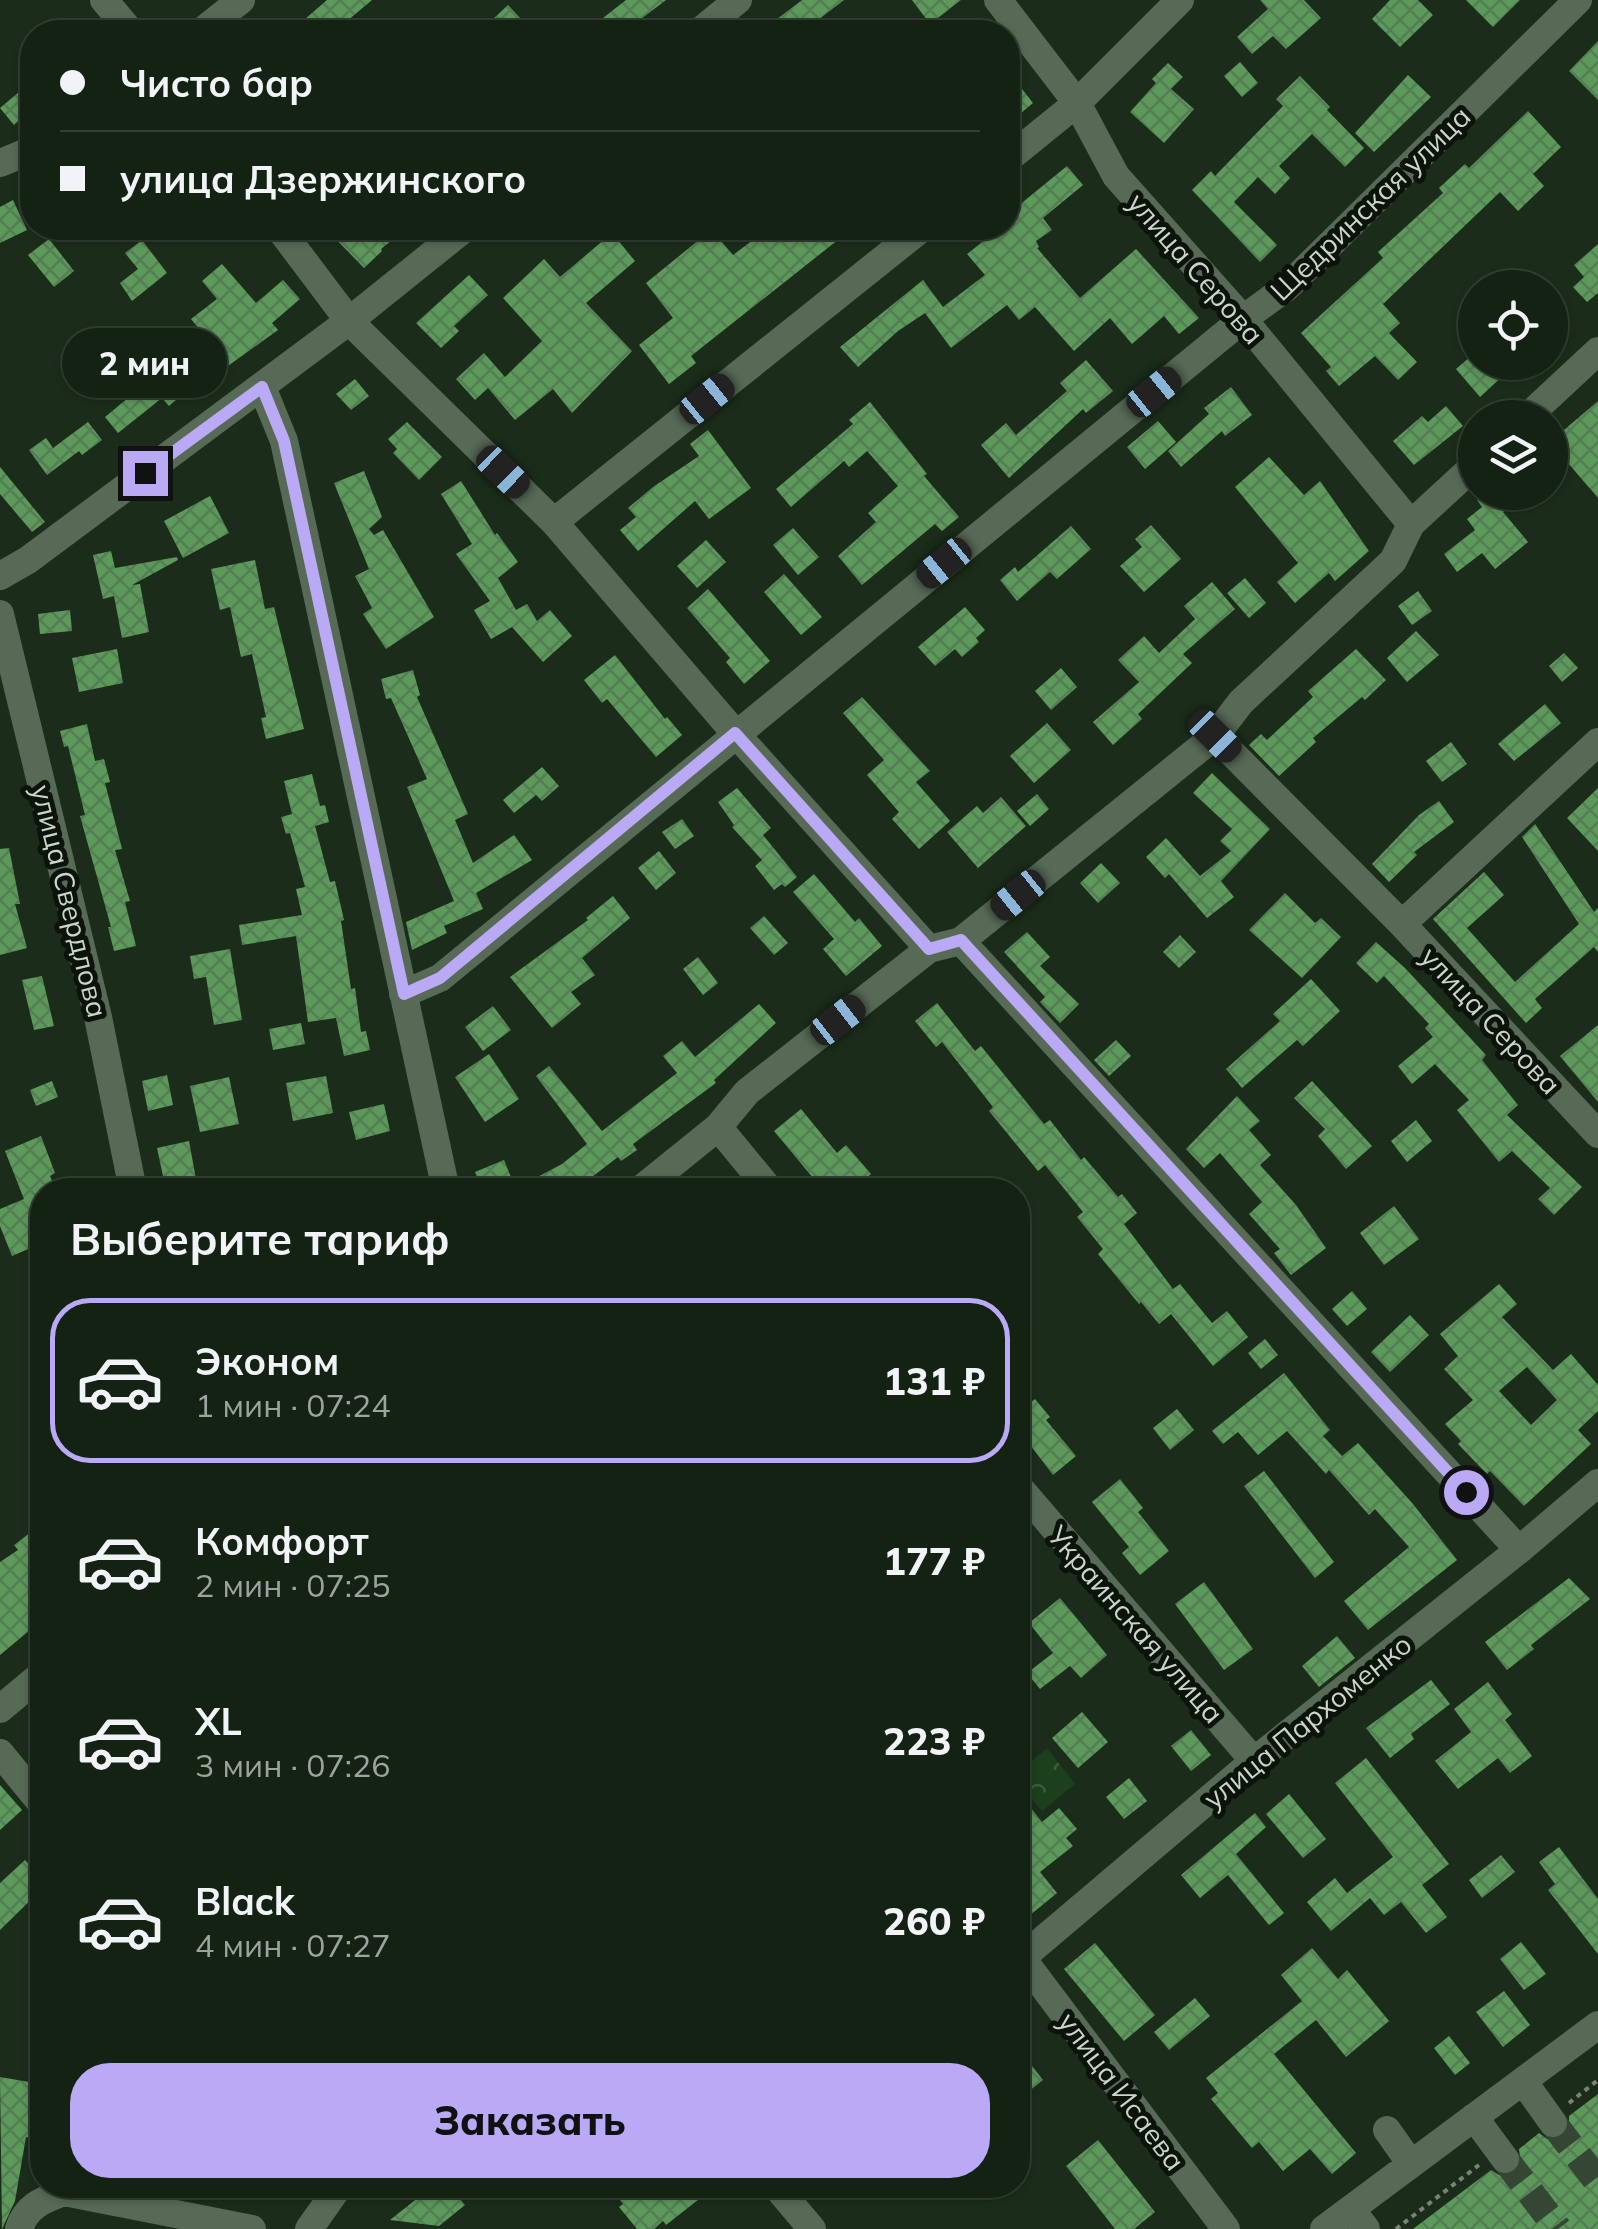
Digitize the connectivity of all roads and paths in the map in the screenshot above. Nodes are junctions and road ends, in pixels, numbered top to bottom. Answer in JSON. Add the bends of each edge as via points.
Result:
{"nodes":[{"id":1,"x":104,"y":0,"type":"edge"},
{"id":2,"x":241,"y":0,"type":"edge"},
{"id":3,"x":738,"y":0,"type":"edge"},
{"id":4,"x":998,"y":0,"type":"edge"},
{"id":5,"x":1180,"y":0,"type":"edge"},
{"id":6,"x":1578,"y":0,"type":"edge"},
{"id":7,"x":121,"y":20,"type":"edge"},
{"id":8,"x":216,"y":20,"type":"edge"},
{"id":9,"x":714,"y":20,"type":"edge"},
{"id":10,"x":1014,"y":20,"type":"edge"},
{"id":11,"x":1020,"y":28,"type":"edge"},
{"id":12,"x":1078,"y":103,"type":"junction"},
{"id":13,"x":1020,"y":149,"type":"edge"},
{"id":14,"x":289,"y":240,"type":"edge"},
{"id":15,"x":450,"y":240,"type":"edge"},
{"id":16,"x":907,"y":240,"type":"edge"},
{"id":17,"x":1244,"y":319,"type":"junction"},
{"id":18,"x":349,"y":322,"type":"junction"},
{"id":19,"x":1598,"y":351,"type":"edge"},
{"id":20,"x":262,"y":387,"type":"junction"},
{"id":21,"x":1545,"y":400,"type":"edge"},
{"id":22,"x":1458,"y":481,"type":"edge"},
{"id":23,"x":554,"y":522,"type":"junction"},
{"id":24,"x":1411,"y":524,"type":"junction"},
{"id":25,"x":0,"y":576,"type":"edge"},
{"id":26,"x":0,"y":614,"type":"edge"},
{"id":27,"x":735,"y":733,"type":"junction"},
{"id":28,"x":1215,"y":736,"type":"junction"},
{"id":29,"x":1598,"y":742,"type":"edge"},
{"id":30,"x":1402,"y":924,"type":"junction"},
{"id":31,"x":961,"y":940,"type":"junction"},
{"id":32,"x":929,"y":949,"type":"junction"},
{"id":33,"x":404,"y":994,"type":"junction"},
{"id":34,"x":718,"y":1127,"type":"junction"},
{"id":35,"x":1598,"y":1134,"type":"edge"},
{"id":36,"x":131,"y":1178,"type":"edge"},
{"id":37,"x":443,"y":1178,"type":"edge"},
{"id":38,"x":655,"y":1178,"type":"edge"},
{"id":39,"x":760,"y":1178,"type":"edge"},
{"id":40,"x":1598,"y":1483,"type":"edge"},
{"id":41,"x":1030,"y":1500,"type":"edge"},
{"id":42,"x":1519,"y":1550,"type":"junction"},
{"id":43,"x":30,"y":1684,"type":"edge"},
{"id":44,"x":0,"y":1709,"type":"edge"},
{"id":45,"x":0,"y":1753,"type":"edge"},
{"id":46,"x":1254,"y":1761,"type":"junction"},
{"id":47,"x":30,"y":1789,"type":"edge"},
{"id":48,"x":1030,"y":1948,"type":"edge"},
{"id":49,"x":1030,"y":1971,"type":"edge"},
{"id":50,"x":1598,"y":2025,"type":"edge"},
{"id":51,"x":1523,"y":2081,"type":"junction"},
{"id":52,"x":1474,"y":2117,"type":"junction"},
{"id":53,"x":1554,"y":2122,"type":"tunnel mouth"},
{"id":54,"x":1387,"y":2130,"type":"dead end"},
{"id":55,"x":1506,"y":2159,"type":"tunnel mouth"},
{"id":56,"x":1411,"y":2164,"type":"junction"},
{"id":57,"x":48,"y":2198,"type":"edge"},
{"id":58,"x":94,"y":2198,"type":"edge"},
{"id":59,"x":331,"y":2198,"type":"edge"},
{"id":60,"x":786,"y":2198,"type":"edge"},
{"id":61,"x":1359,"y":2219,"type":"edge"},
{"id":62,"x":19,"y":2229,"type":"edge"},
{"id":63,"x":252,"y":2229,"type":"edge"},
{"id":64,"x":309,"y":2229,"type":"edge"},
{"id":65,"x":812,"y":2229,"type":"edge"},
{"id":66,"x":1226,"y":2229,"type":"edge"},
{"id":67,"x":1324,"y":2229,"type":"edge"}],
"edges":[{"from":1,"to":7,"type":"street"},
{"from":2,"to":8,"type":"street"},
{"from":3,"to":9,"type":"street"},
{"from":4,"to":10,"type":"street","name":"улица Серова"},
{"from":5,"to":12,"type":"street"},
{"from":6,"to":17,"type":"street","name":"Щедринская улица","via":[[1288,287]]},
{"from":11,"to":12,"type":"street","name":"улица Серова"},
{"from":12,"to":13,"type":"street"},
{"from":12,"to":17,"type":"street","name":"улица Серова","via":[[1116,176]]},
{"from":14,"to":18,"type":"street"},
{"from":15,"to":18,"type":"street"},
{"from":16,"to":23,"type":"street"},
{"from":17,"to":24,"type":"street","name":"улица Серова"},
{"from":17,"to":27,"type":"street","name":"Щедринская улица"},
{"from":18,"to":20,"type":"street"},
{"from":18,"to":23,"type":"street"},
{"from":19,"to":21,"type":"street"},
{"from":20,"to":25,"type":"street"},
{"from":20,"to":33,"type":"street","via":[[284,441]]},
{"from":22,"to":24,"type":"street"},
{"from":23,"to":27,"type":"street"},
{"from":24,"to":28,"type":"street","via":[[1393,561],[1241,702]]},
{"from":26,"to":36,"type":"street","name":"улица Свердлова"},
{"from":27,"to":32,"type":"street"},
{"from":27,"to":33,"type":"street","name":"Щедринская улица","via":[[440,978]]},
{"from":28,"to":30,"type":"street","name":"улица Серова"},
{"from":28,"to":31,"type":"street"},
{"from":29,"to":30,"type":"street"},
{"from":30,"to":35,"type":"street","name":"улица Серова"},
{"from":31,"to":32,"type":"street"},
{"from":31,"to":42,"type":"street"},
{"from":32,"to":34,"type":"street","via":[[747,1092]]},
{"from":33,"to":37,"type":"street"},
{"from":34,"to":38,"type":"street"},
{"from":34,"to":39,"type":"street"},
{"from":40,"to":42,"type":"street","name":"улица Пархоменко"},
{"from":41,"to":46,"type":"street","name":"Украинская улица"},
{"from":42,"to":46,"type":"street","name":"улица Пархоменко"},
{"from":43,"to":44,"type":"street"},
{"from":45,"to":47,"type":"street"},
{"from":46,"to":48,"type":"street","name":"улица Пархоменко"},
{"from":49,"to":66,"type":"street","name":"улица Исаева"},
{"from":50,"to":51,"type":"street"},
{"from":51,"to":52,"type":"street"},
{"from":51,"to":53,"type":"street"},
{"from":52,"to":55,"type":"street"},
{"from":52,"to":56,"type":"street"},
{"from":54,"to":56,"type":"street"},
{"from":56,"to":61,"type":"street"},
{"from":57,"to":62,"type":"street","via":[[37,2202]]},
{"from":58,"to":63,"type":"street"},
{"from":59,"to":64,"type":"street"},
{"from":60,"to":65,"type":"street"},
{"from":61,"to":67,"type":"street"}]}
